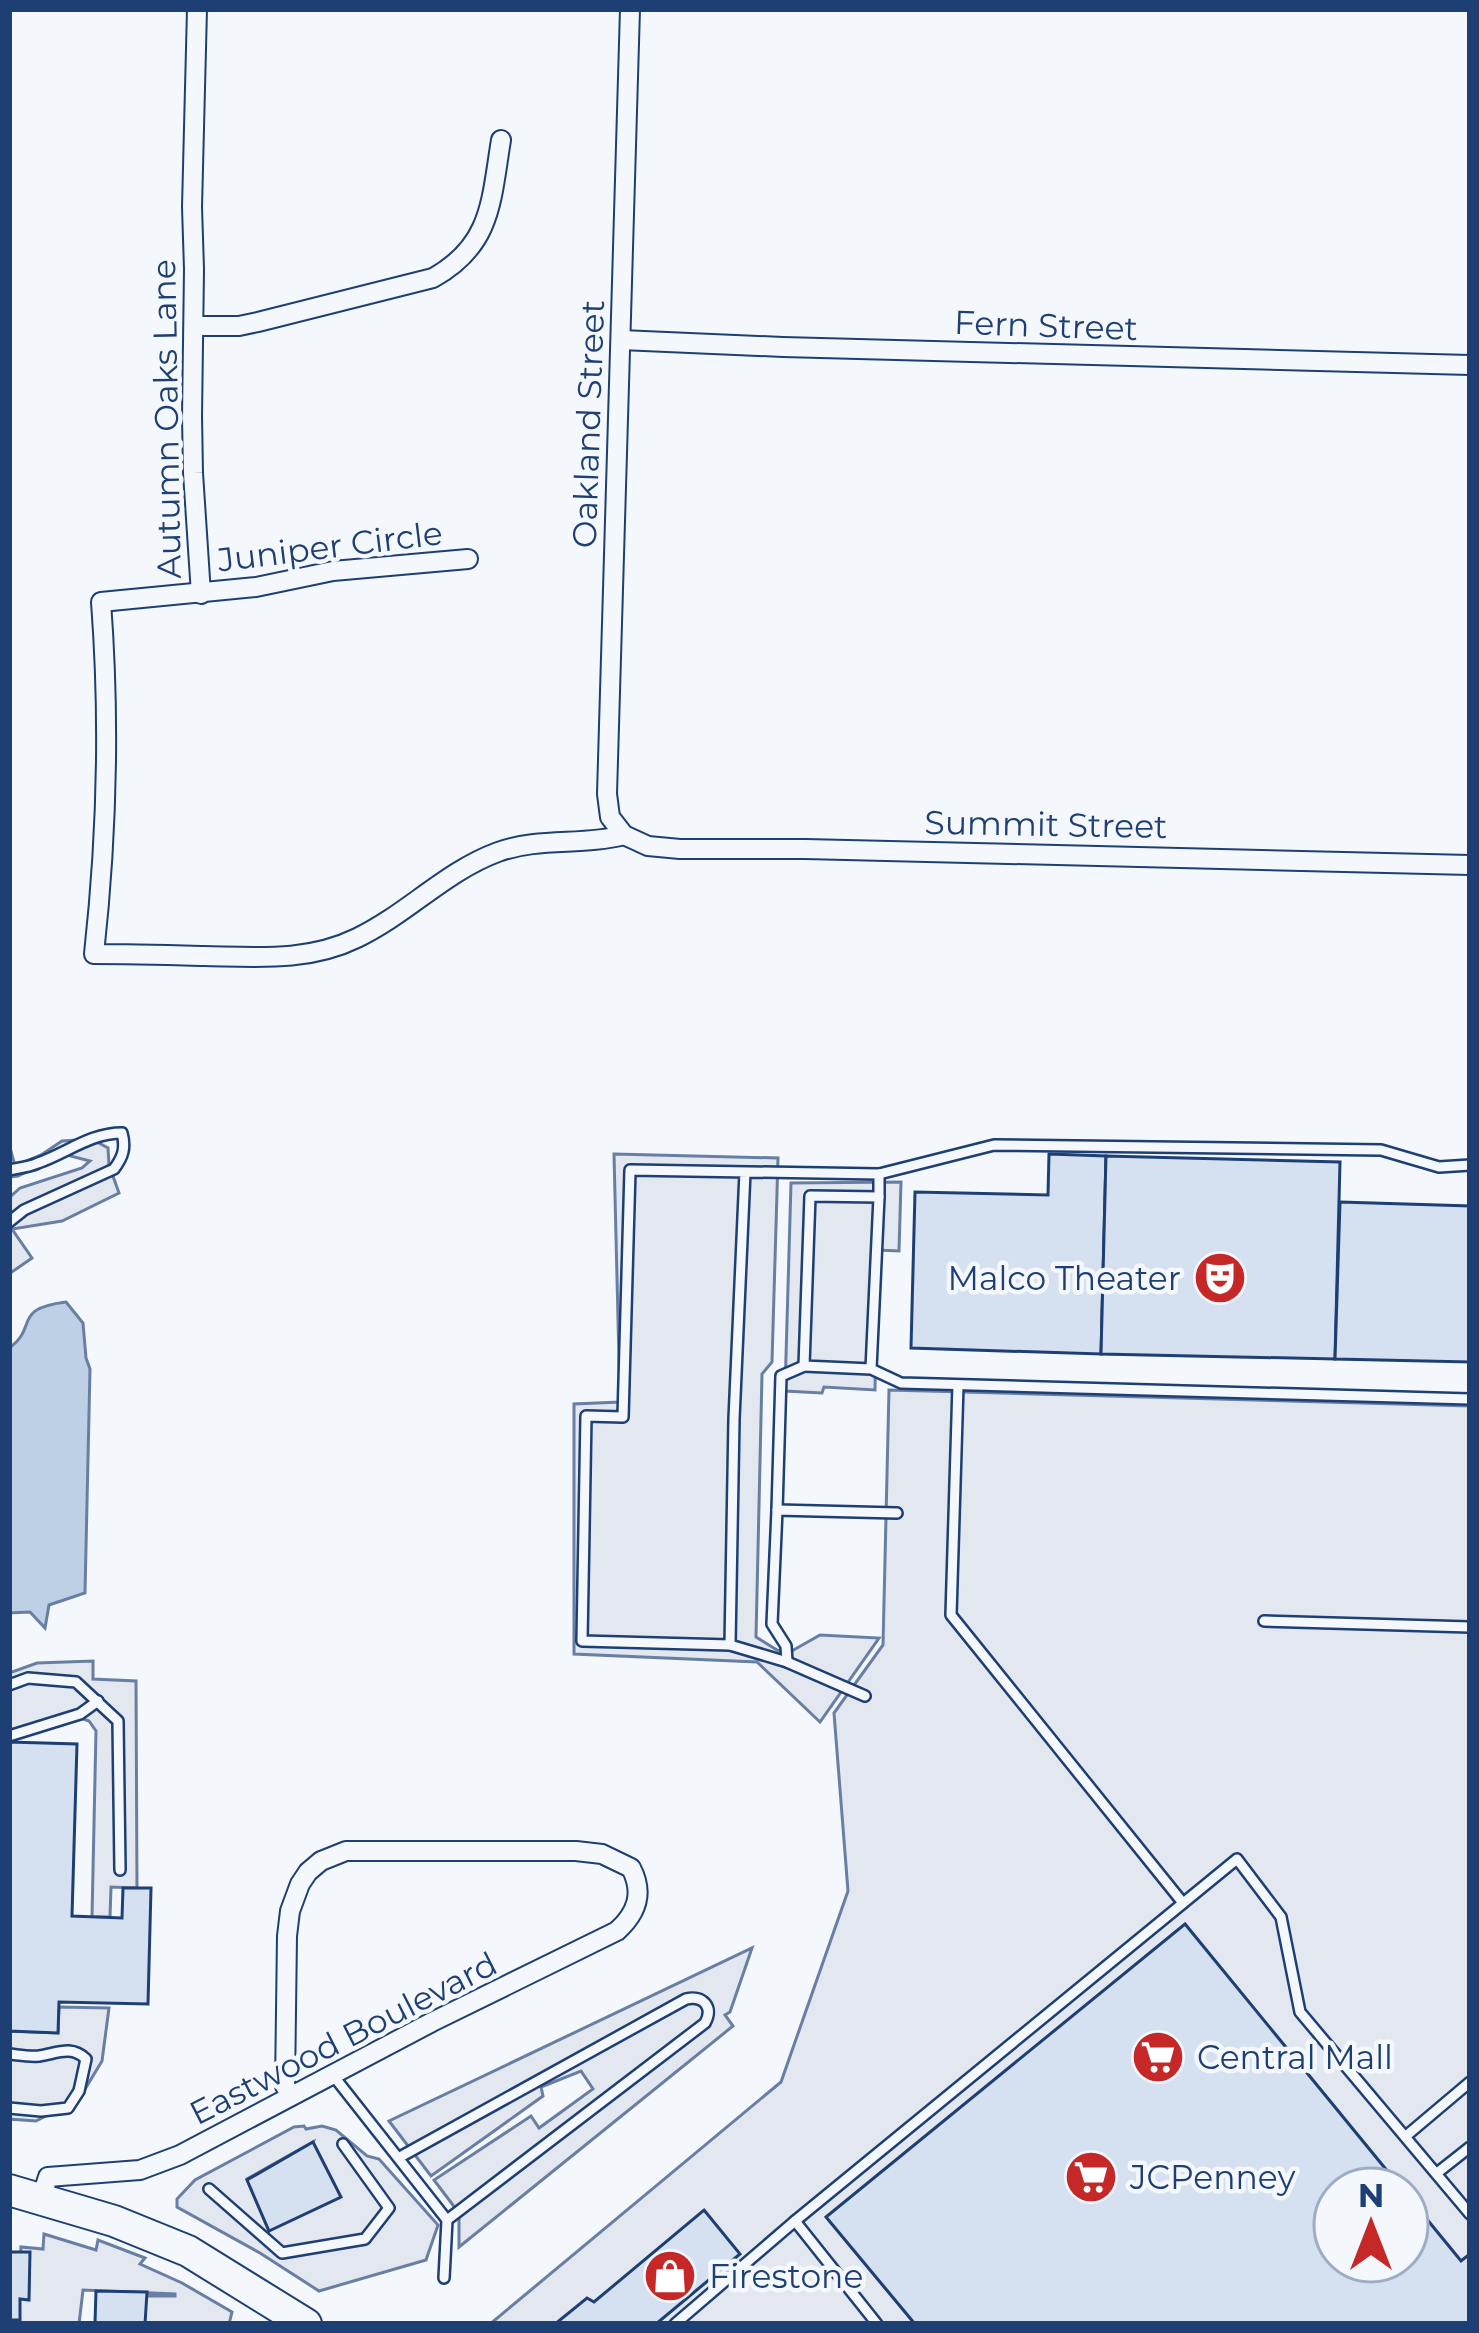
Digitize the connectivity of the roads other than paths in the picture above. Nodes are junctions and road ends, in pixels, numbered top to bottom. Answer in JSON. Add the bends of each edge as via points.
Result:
{"nodes":[{"id":1,"x":197,"y":9,"type":"edge"},
{"id":2,"x":630,"y":9,"type":"edge"},
{"id":3,"x":501,"y":140,"type":"dead end"},
{"id":4,"x":194,"y":326,"type":"junction"},
{"id":5,"x":621,"y":340,"type":"junction"},
{"id":6,"x":1470,"y":365,"type":"edge"},
{"id":7,"x":468,"y":559,"type":"dead end"},
{"id":8,"x":201,"y":594,"type":"junction"},
{"id":9,"x":624,"y":835,"type":"junction"},
{"id":10,"x":1470,"y":865,"type":"edge"},
{"id":11,"x":1470,"y":1165,"type":"edge"},
{"id":12,"x":9,"y":1170,"type":"edge"},
{"id":13,"x":745,"y":1172,"type":"junction"},
{"id":14,"x":879,"y":1174,"type":"junction"},
{"id":15,"x":879,"y":1197,"type":"junction"},
{"id":16,"x":9,"y":1222,"type":"edge"},
{"id":17,"x":804,"y":1366,"type":"junction"},
{"id":18,"x":871,"y":1370,"type":"junction"},
{"id":19,"x":958,"y":1385,"type":"junction"},
{"id":20,"x":1470,"y":1399,"type":"edge"},
{"id":21,"x":777,"y":1510,"type":"junction"},
{"id":22,"x":898,"y":1513,"type":"dead end"},
{"id":23,"x":1264,"y":1621,"type":"dead end"},
{"id":24,"x":1470,"y":1627,"type":"edge"},
{"id":25,"x":730,"y":1645,"type":"junction"},
{"id":26,"x":787,"y":1662,"type":"junction"},
{"id":27,"x":9,"y":1685,"type":"edge"},
{"id":28,"x":866,"y":1696,"type":"dead end"},
{"id":29,"x":98,"y":1701,"type":"junction"},
{"id":30,"x":9,"y":1736,"type":"edge"},
{"id":31,"x":120,"y":1870,"type":"dead end"},
{"id":32,"x":1184,"y":1903,"type":"junction"},
{"id":33,"x":9,"y":2054,"type":"edge"},
{"id":34,"x":332,"y":2074,"type":"junction"},
{"id":35,"x":1470,"y":2082,"type":"edge"},
{"id":36,"x":291,"y":2096,"type":"junction"},
{"id":37,"x":9,"y":2108,"type":"edge"},
{"id":38,"x":1406,"y":2136,"type":"junction"},
{"id":39,"x":343,"y":2144,"type":"dead end"},
{"id":40,"x":1470,"y":2147,"type":"edge"},
{"id":41,"x":400,"y":2158,"type":"junction"},
{"id":42,"x":1437,"y":2173,"type":"junction"},
{"id":43,"x":209,"y":2189,"type":"dead end"},
{"id":44,"x":9,"y":2190,"type":"edge"},
{"id":45,"x":41,"y":2199,"type":"junction"},
{"id":46,"x":1470,"y":2214,"type":"edge"},
{"id":47,"x":447,"y":2220,"type":"junction"},
{"id":48,"x":795,"y":2221,"type":"junction"},
{"id":49,"x":444,"y":2278,"type":"dead end"},
{"id":50,"x":306,"y":2324,"type":"edge"},
{"id":51,"x":675,"y":2324,"type":"edge"},
{"id":52,"x":878,"y":2324,"type":"edge"}],
"edges":[{"from":1,"to":4,"type":"street","name":"Autumn Oaks Lane"},
{"from":2,"to":5,"type":"street","name":"Oakland Street"},
{"from":3,"to":4,"type":"street","via":[[490,212],[453,267],[258,322]]},
{"from":4,"to":8,"type":"street","name":"Autumn Oaks Lane"},
{"from":5,"to":6,"type":"street","name":"Fern Street"},
{"from":5,"to":9,"type":"street","name":"Oakland Street","via":[[607,794],[610,817]]},
{"from":7,"to":8,"type":"street","name":"Juniper Circle"},
{"from":8,"to":9,"type":"street","name":"Autumn Oaks Lane","via":[[101,602],[107,786],[94,954],[314,954],[363,935],[499,851]]},
{"from":9,"to":10,"type":"street","name":"Summit Street","via":[[680,849]]},
{"from":11,"to":14,"type":"lane","via":[[1439,1167],[1381,1150],[994,1144]]},
{"from":12,"to":16,"type":"lane","via":[[122,1133],[123,1157],[114,1169]]},
{"from":13,"to":14,"type":"lane"},
{"from":13,"to":25,"type":"lane"},
{"from":13,"to":25,"type":"lane","via":[[630,1170],[623,1417],[586,1416],[582,1641]]},
{"from":14,"to":15,"type":"lane"},
{"from":15,"to":17,"type":"lane","via":[[810,1196]]},
{"from":15,"to":18,"type":"lane"},
{"from":17,"to":18,"type":"lane"},
{"from":17,"to":21,"type":"lane","via":[[781,1376]]},
{"from":18,"to":19,"type":"lane","via":[[901,1383]]},
{"from":19,"to":20,"type":"lane"},
{"from":19,"to":32,"type":"lane","via":[[951,1615]]},
{"from":21,"to":22,"type":"lane"},
{"from":21,"to":26,"type":"lane","via":[[772,1624]]},
{"from":23,"to":24,"type":"lane"},
{"from":25,"to":26,"type":"lane"},
{"from":26,"to":28,"type":"lane"},
{"from":27,"to":29,"type":"lane","via":[[28,1678],[76,1682]]},
{"from":29,"to":30,"type":"lane"},
{"from":29,"to":31,"type":"lane","via":[[118,1721]]},
{"from":32,"to":38,"type":"lane","via":[[1237,1859],[1281,1917],[1300,2012]]},
{"from":32,"to":48,"type":"lane"},
{"from":33,"to":37,"type":"lane","via":[[65,2049],[86,2059],[68,2108]]},
{"from":34,"to":36,"type":"street","name":"Eastwood Boulevard"},
{"from":34,"to":36,"type":"street","name":"Eastwood Boulevard","via":[[616,1931],[638,1902],[631,1868],[576,1851],[346,1851],[321,1861],[300,1884],[286,1936]]},
{"from":34,"to":41,"type":"lane"},
{"from":35,"to":38,"type":"lane"},
{"from":36,"to":45,"type":"street","name":"Eastwood Boulevard","via":[[157,2165],[48,2177]]},
{"from":38,"to":42,"type":"lane"},
{"from":39,"to":43,"type":"lane","via":[[388,2208],[365,2239],[282,2253]]},
{"from":40,"to":42,"type":"lane"},
{"from":41,"to":47,"type":"lane"},
{"from":41,"to":47,"type":"lane","via":[[686,1999],[704,2000],[705,2023]]},
{"from":42,"to":46,"type":"lane"},
{"from":44,"to":45,"type":"main road"},
{"from":45,"to":50,"type":"main road","via":[[188,2251]]},
{"from":47,"to":49,"type":"lane"},
{"from":48,"to":51,"type":"lane"},
{"from":48,"to":52,"type":"lane"}]}
